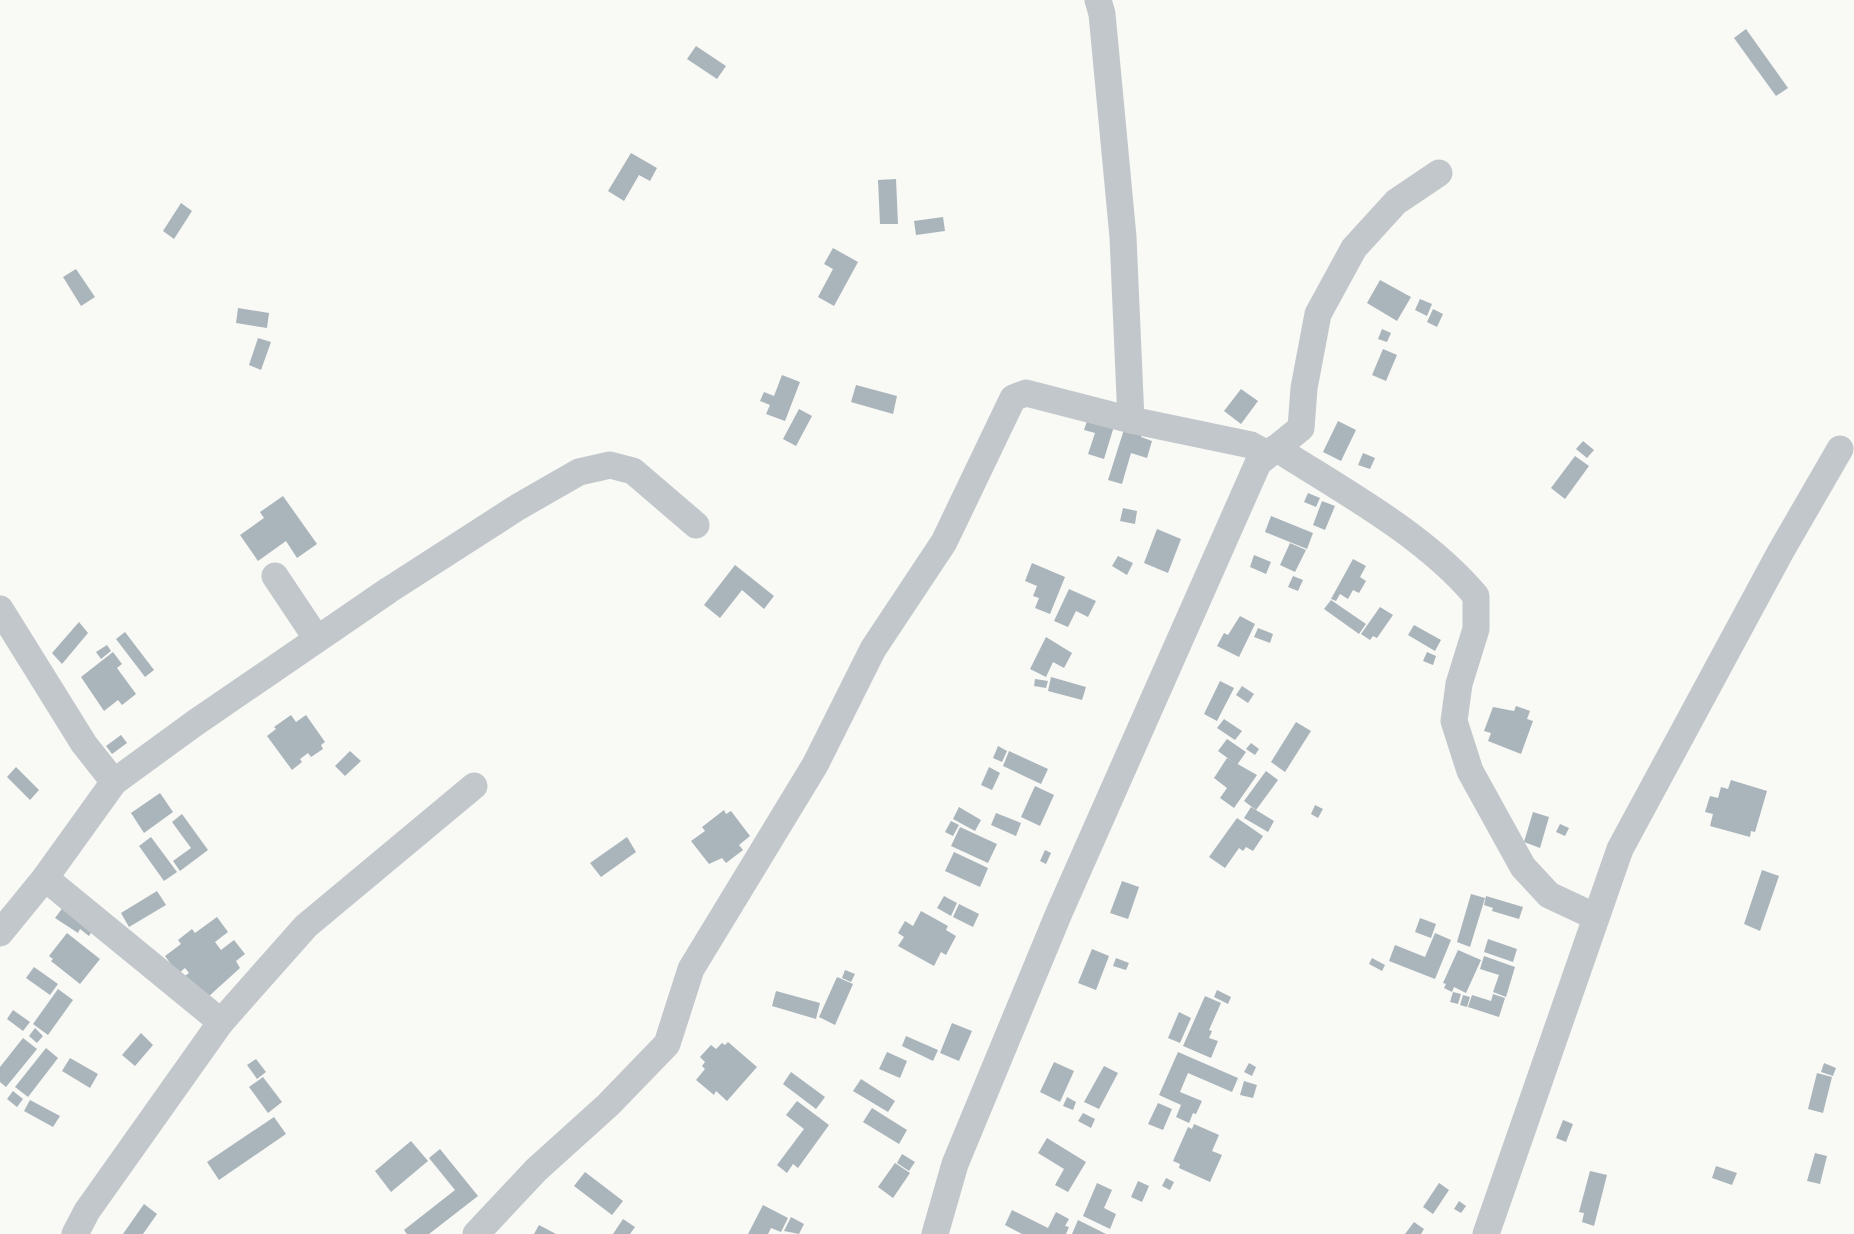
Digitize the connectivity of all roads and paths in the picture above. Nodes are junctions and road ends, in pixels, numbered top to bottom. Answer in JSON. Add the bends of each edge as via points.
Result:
{"nodes":[{"id":1,"x":1098,"y":0,"type":"edge"},
{"id":2,"x":1439,"y":173,"type":"dead end"},
{"id":3,"x":1131,"y":420,"type":"junction"},
{"id":4,"x":1840,"y":449,"type":"dead end"},
{"id":5,"x":1268,"y":454,"type":"junction"},
{"id":6,"x":696,"y":525,"type":"dead end"},
{"id":7,"x":275,"y":576,"type":"dead end"},
{"id":8,"x":0,"y":609,"type":"edge"},
{"id":9,"x":317,"y":639,"type":"junction"},
{"id":10,"x":114,"y":782,"type":"junction"},
{"id":11,"x":474,"y":786,"type":"dead end"},
{"id":12,"x":45,"y":878,"type":"junction"},
{"id":13,"x":1596,"y":917,"type":"junction"},
{"id":14,"x":0,"y":933,"type":"edge"},
{"id":15,"x":221,"y":1022,"type":"junction"},
{"id":16,"x":75,"y":1234,"type":"edge"},
{"id":17,"x":476,"y":1234,"type":"edge"},
{"id":18,"x":935,"y":1234,"type":"edge"},
{"id":19,"x":1486,"y":1234,"type":"edge"}],
"edges":[{"from":1,"to":3,"type":"street","via":[[1123,237]]},
{"from":2,"to":5,"type":"street","via":[[1396,202],[1354,248],[1318,314],[1301,428]]},
{"from":3,"to":5,"type":"street","via":[[1251,445]]},
{"from":3,"to":17,"type":"street","via":[[1026,393],[1014,398],[944,542],[873,649],[815,765],[691,969],[667,1044],[608,1105],[536,1170]]},
{"from":4,"to":13,"type":"street","via":[[1620,849]]},
{"from":5,"to":13,"type":"street","via":[[1372,510],[1453,568],[1476,596],[1476,629],[1459,684],[1454,721],[1470,771],[1523,867],[1549,895]]},
{"from":5,"to":18,"type":"street","via":[[1059,913],[955,1164]]},
{"from":6,"to":9,"type":"street","via":[[633,471],[610,465],[579,472],[508,513]]},
{"from":7,"to":9,"type":"street"},
{"from":8,"to":10,"type":"street","via":[[84,744]]},
{"from":9,"to":10,"type":"street"},
{"from":10,"to":12,"type":"street"},
{"from":11,"to":15,"type":"street","via":[[306,926]]},
{"from":12,"to":14,"type":"street"},
{"from":12,"to":15,"type":"street"},
{"from":13,"to":19,"type":"street"},
{"from":15,"to":16,"type":"street","via":[[87,1211]]}]}
